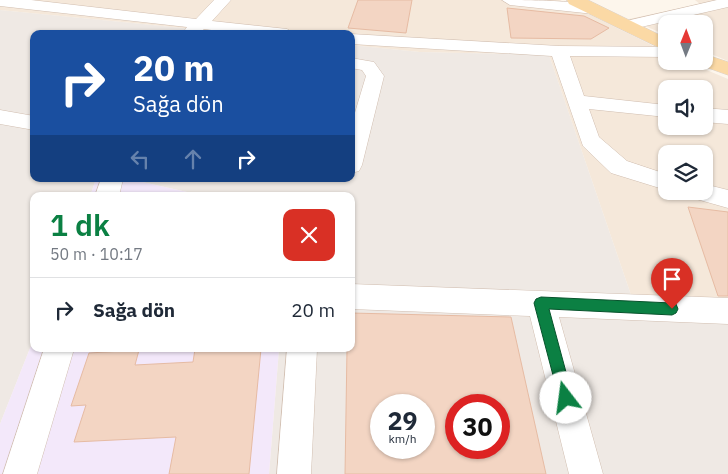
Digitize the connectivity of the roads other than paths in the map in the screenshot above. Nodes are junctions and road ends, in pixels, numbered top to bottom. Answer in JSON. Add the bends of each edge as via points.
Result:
{"nodes":[{"id":1,"x":223,"y":0,"type":"edge"},
{"id":2,"x":510,"y":0,"type":"edge"},
{"id":3,"x":575,"y":0,"type":"edge"},
{"id":4,"x":0,"y":1,"type":"edge"},
{"id":5,"x":728,"y":2,"type":"edge"},
{"id":6,"x":594,"y":9,"type":"junction"},
{"id":7,"x":628,"y":26,"type":"junction"},
{"id":8,"x":194,"y":29,"type":"edge"},
{"id":9,"x":213,"y":30,"type":"edge"},
{"id":10,"x":355,"y":40,"type":"edge"},
{"id":11,"x":658,"y":40,"type":"edge"},
{"id":12,"x":559,"y":51,"type":"junction"},
{"id":13,"x":658,"y":52,"type":"edge"},
{"id":14,"x":355,"y":63,"type":"edge"},
{"id":15,"x":576,"y":101,"type":"junction"},
{"id":16,"x":658,"y":110,"type":"edge"},
{"id":17,"x":713,"y":116,"type":"edge"},
{"id":18,"x":728,"y":117,"type":"edge"},
{"id":19,"x":0,"y":118,"type":"edge"},
{"id":20,"x":30,"y":122,"type":"edge"},
{"id":21,"x":355,"y":150,"type":"edge"},
{"id":22,"x":658,"y":179,"type":"edge"},
{"id":23,"x":713,"y":195,"type":"edge"},
{"id":24,"x":728,"y":199,"type":"edge"},
{"id":25,"x":355,"y":296,"type":"edge"},
{"id":26,"x":541,"y":303,"type":"junction"},
{"id":27,"x":728,"y":311,"type":"edge"},
{"id":28,"x":58,"y":352,"type":"edge"},
{"id":29,"x":302,"y":352,"type":"edge"},
{"id":30,"x":20,"y":474,"type":"edge"},
{"id":31,"x":294,"y":474,"type":"edge"},
{"id":32,"x":586,"y":474,"type":"edge"}],
"edges":[{"from":1,"to":8,"type":"street"},
{"from":2,"to":6,"type":"street"},
{"from":3,"to":6,"type":"main road"},
{"from":4,"to":8,"type":"street"},
{"from":5,"to":7,"type":"street"},
{"from":6,"to":7,"type":"main road"},
{"from":7,"to":11,"type":"main road"},
{"from":8,"to":9,"type":"street"},
{"from":10,"to":12,"type":"street"},
{"from":12,"to":13,"type":"street"},
{"from":12,"to":15,"type":"street"},
{"from":14,"to":21,"type":"street","via":[[368,66],[375,76]]},
{"from":15,"to":16,"type":"street"},
{"from":15,"to":22,"type":"street","via":[[590,141],[619,167]]},
{"from":17,"to":18,"type":"street"},
{"from":19,"to":20,"type":"street"},
{"from":23,"to":24,"type":"street"},
{"from":25,"to":26,"type":"street"},
{"from":26,"to":27,"type":"street"},
{"from":26,"to":32,"type":"street"},
{"from":28,"to":30,"type":"street"},
{"from":29,"to":31,"type":"street"}]}
